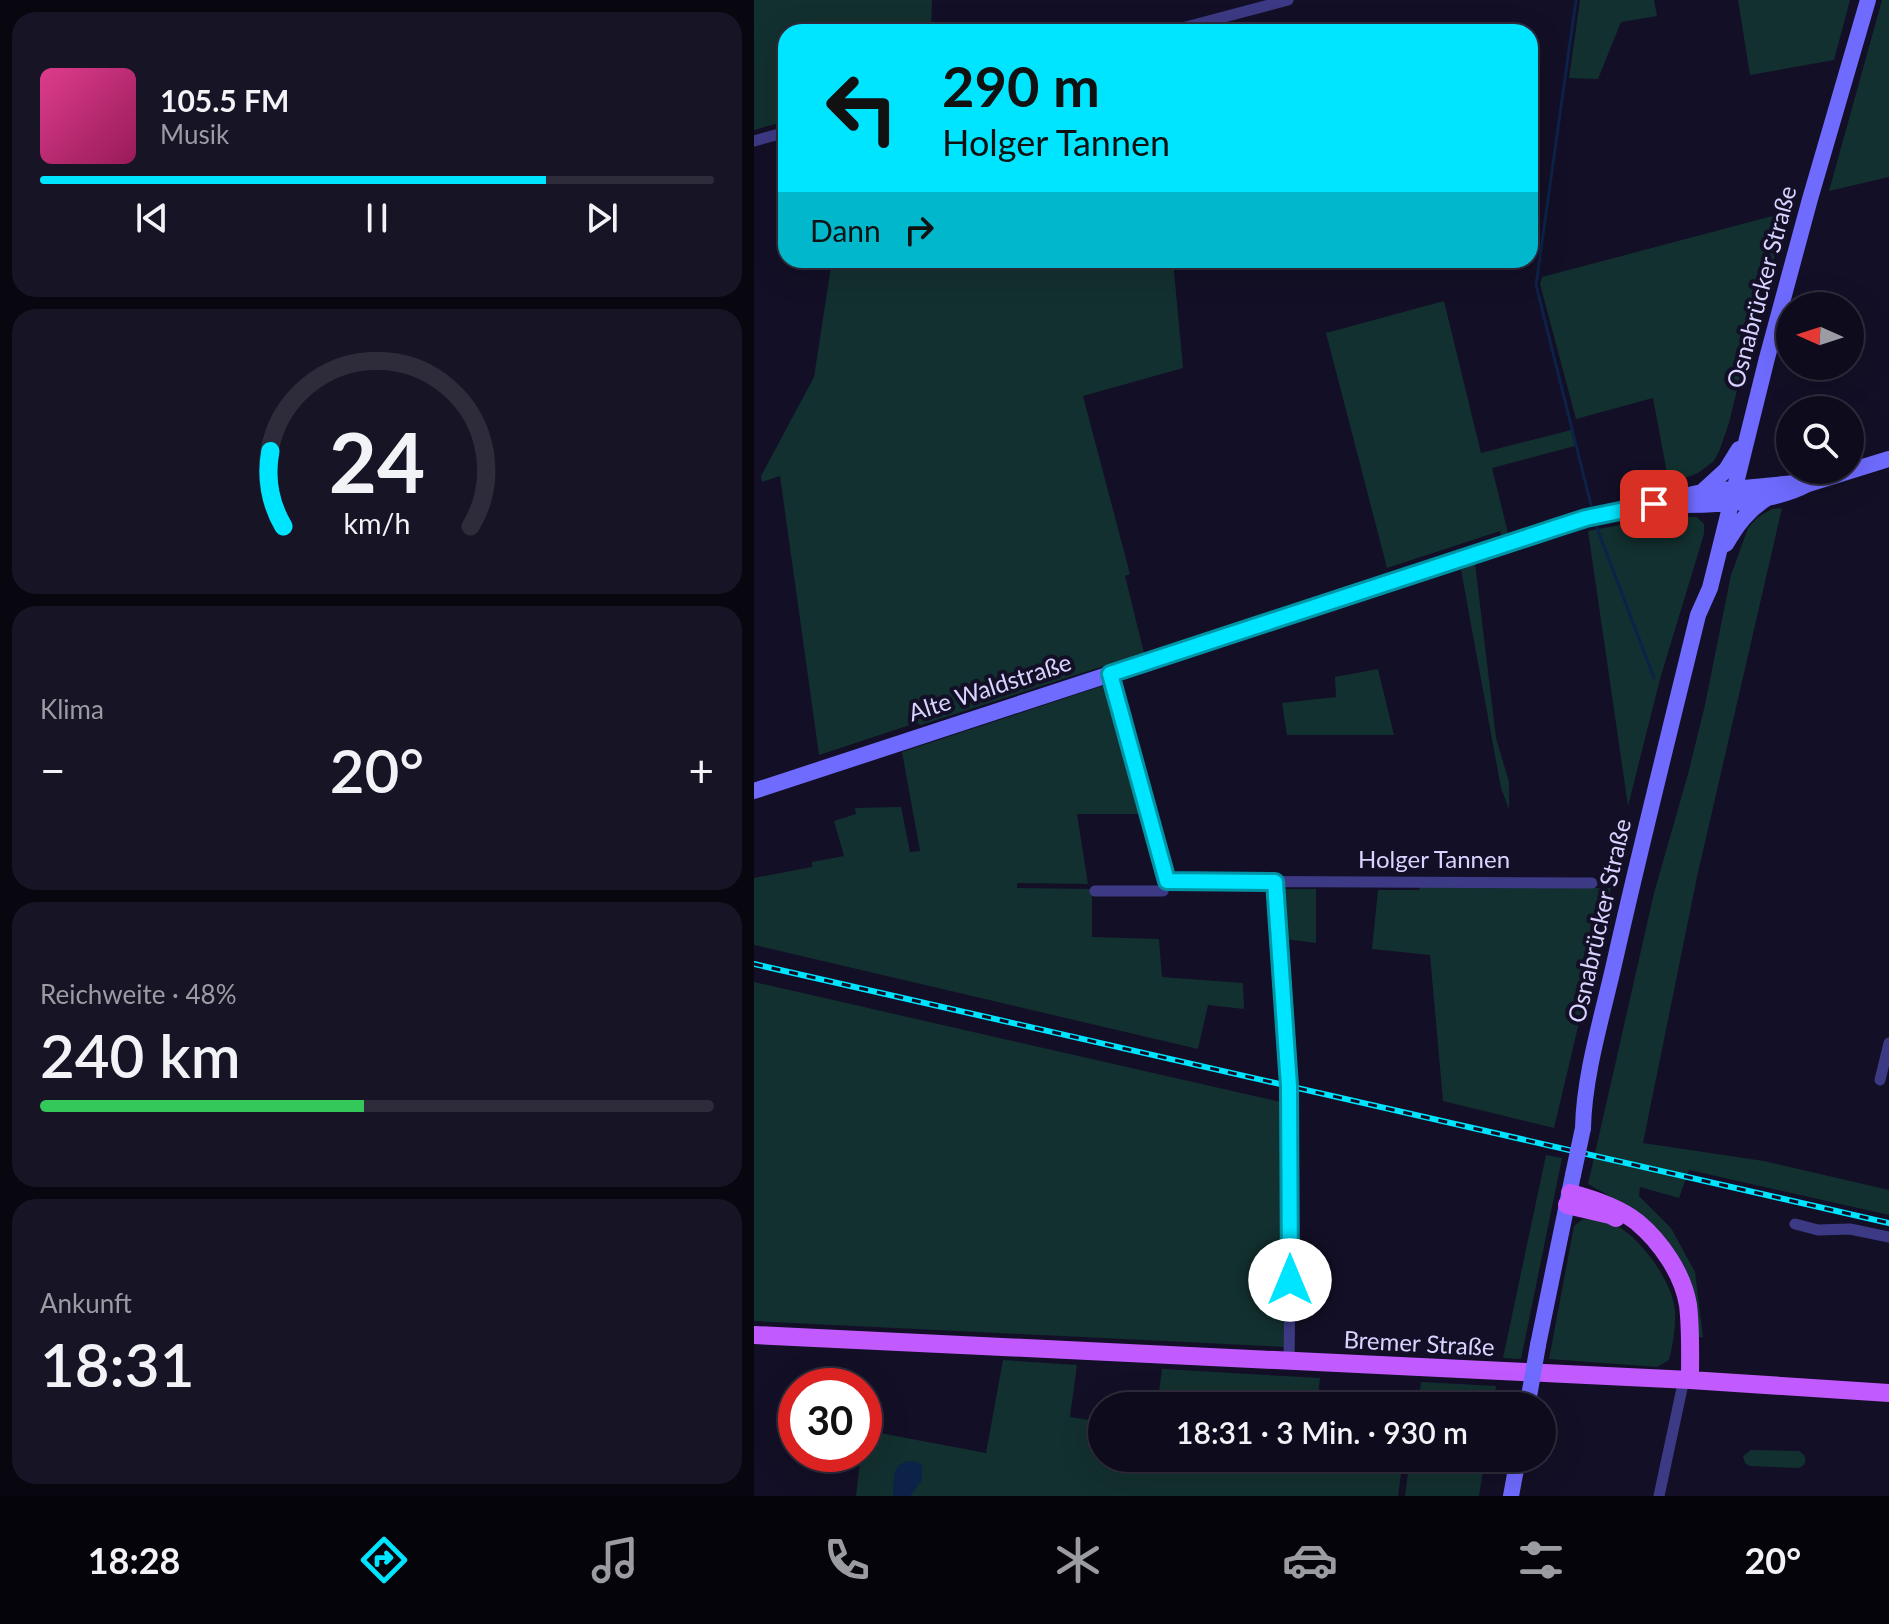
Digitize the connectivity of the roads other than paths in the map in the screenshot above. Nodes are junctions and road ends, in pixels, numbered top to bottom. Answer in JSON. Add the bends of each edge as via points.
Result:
{"nodes":[{"id":1,"x":1288,"y":0,"type":"edge"},
{"id":2,"x":1868,"y":0,"type":"edge"},
{"id":3,"x":1197,"y":24,"type":"edge"},
{"id":4,"x":778,"y":134,"type":"edge"},
{"id":5,"x":754,"y":141,"type":"edge"},
{"id":6,"x":1748,"y":434,"type":"junction"},
{"id":7,"x":1742,"y":459,"type":"junction"},
{"id":8,"x":1889,"y":459,"type":"edge"},
{"id":9,"x":1765,"y":492,"type":"junction"},
{"id":10,"x":1733,"y":496,"type":"junction"},
{"id":11,"x":1700,"y":498,"type":"junction"},
{"id":12,"x":1723,"y":534,"type":"junction"},
{"id":13,"x":1717,"y":559,"type":"junction"},
{"id":14,"x":1110,"y":674,"type":"junction"},
{"id":15,"x":754,"y":791,"type":"edge"},
{"id":16,"x":1167,"y":881,"type":"junction"},
{"id":17,"x":1275,"y":882,"type":"junction"},
{"id":18,"x":1592,"y":883,"type":"dead end"},
{"id":19,"x":1095,"y":891,"type":"dead end"},
{"id":20,"x":1889,"y":1043,"type":"edge"},
{"id":21,"x":1880,"y":1080,"type":"dead end"},
{"id":22,"x":1570,"y":1191,"type":"junction"},
{"id":23,"x":1795,"y":1224,"type":"dead end"},
{"id":24,"x":1889,"y":1237,"type":"edge"},
{"id":25,"x":754,"y":1335,"type":"edge"},
{"id":26,"x":1289,"y":1362,"type":"junction"},
{"id":27,"x":1683,"y":1379,"type":"junction"},
{"id":28,"x":1529,"y":1392,"type":"edge"},
{"id":29,"x":1889,"y":1393,"type":"edge"},
{"id":30,"x":1515,"y":1472,"type":"edge"},
{"id":31,"x":1511,"y":1496,"type":"edge"},
{"id":32,"x":1659,"y":1496,"type":"edge"}],
"edges":[{"from":1,"to":3,"type":"street"},
{"from":2,"to":6,"type":"main road","name":"Osnabrücker Straße"},
{"from":4,"to":5,"type":"street"},
{"from":6,"to":7,"type":"main road","name":"Osnabrücker Straße"},
{"from":6,"to":11,"type":"main road"},
{"from":7,"to":9,"type":"main road","via":[[1749,477]]},
{"from":7,"to":10,"type":"main road","name":"Osnabrücker Straße"},
{"from":8,"to":9,"type":"main road","name":"Alte Waldstraße"},
{"from":9,"to":10,"type":"main road","name":"Alte Waldstraße"},
{"from":9,"to":13,"type":"main road"},
{"from":10,"to":11,"type":"main road","name":"Alte Waldstraße"},
{"from":10,"to":12,"type":"main road","name":"Osnabrücker Straße"},
{"from":11,"to":12,"type":"main road"},
{"from":11,"to":14,"type":"main road","name":"Alte Waldstraße","via":[[1594,517]]},
{"from":12,"to":13,"type":"main road","name":"Osnabrücker Straße"},
{"from":13,"to":22,"type":"main road","name":"Osnabrücker Straße","bridge":true,"via":[[1708,617]]},
{"from":14,"to":15,"type":"main road","name":"Alte Waldstraße"},
{"from":14,"to":16,"type":"street"},
{"from":16,"to":17,"type":"street","name":"Holger Tannen"},
{"from":16,"to":19,"type":"street","name":"Holger Tannen","via":[[1163,891]]},
{"from":17,"to":18,"type":"street","name":"Holger Tannen"},
{"from":17,"to":26,"type":"street","via":[[1289,1086]]},
{"from":20,"to":21,"type":"street"},
{"from":22,"to":27,"type":"main road","via":[[1634,1229],[1660,1257],[1682,1304]]},
{"from":22,"to":28,"type":"main road","name":"Osnabrücker Straße","bridge":true},
{"from":23,"to":24,"type":"street"},
{"from":25,"to":26,"type":"main road","name":"Bremer Straße"},
{"from":26,"to":27,"type":"main road","name":"Bremer Straße"},
{"from":27,"to":29,"type":"main road","name":"Bremer Straße"},
{"from":27,"to":32,"type":"street"},
{"from":30,"to":31,"type":"main road"}]}
